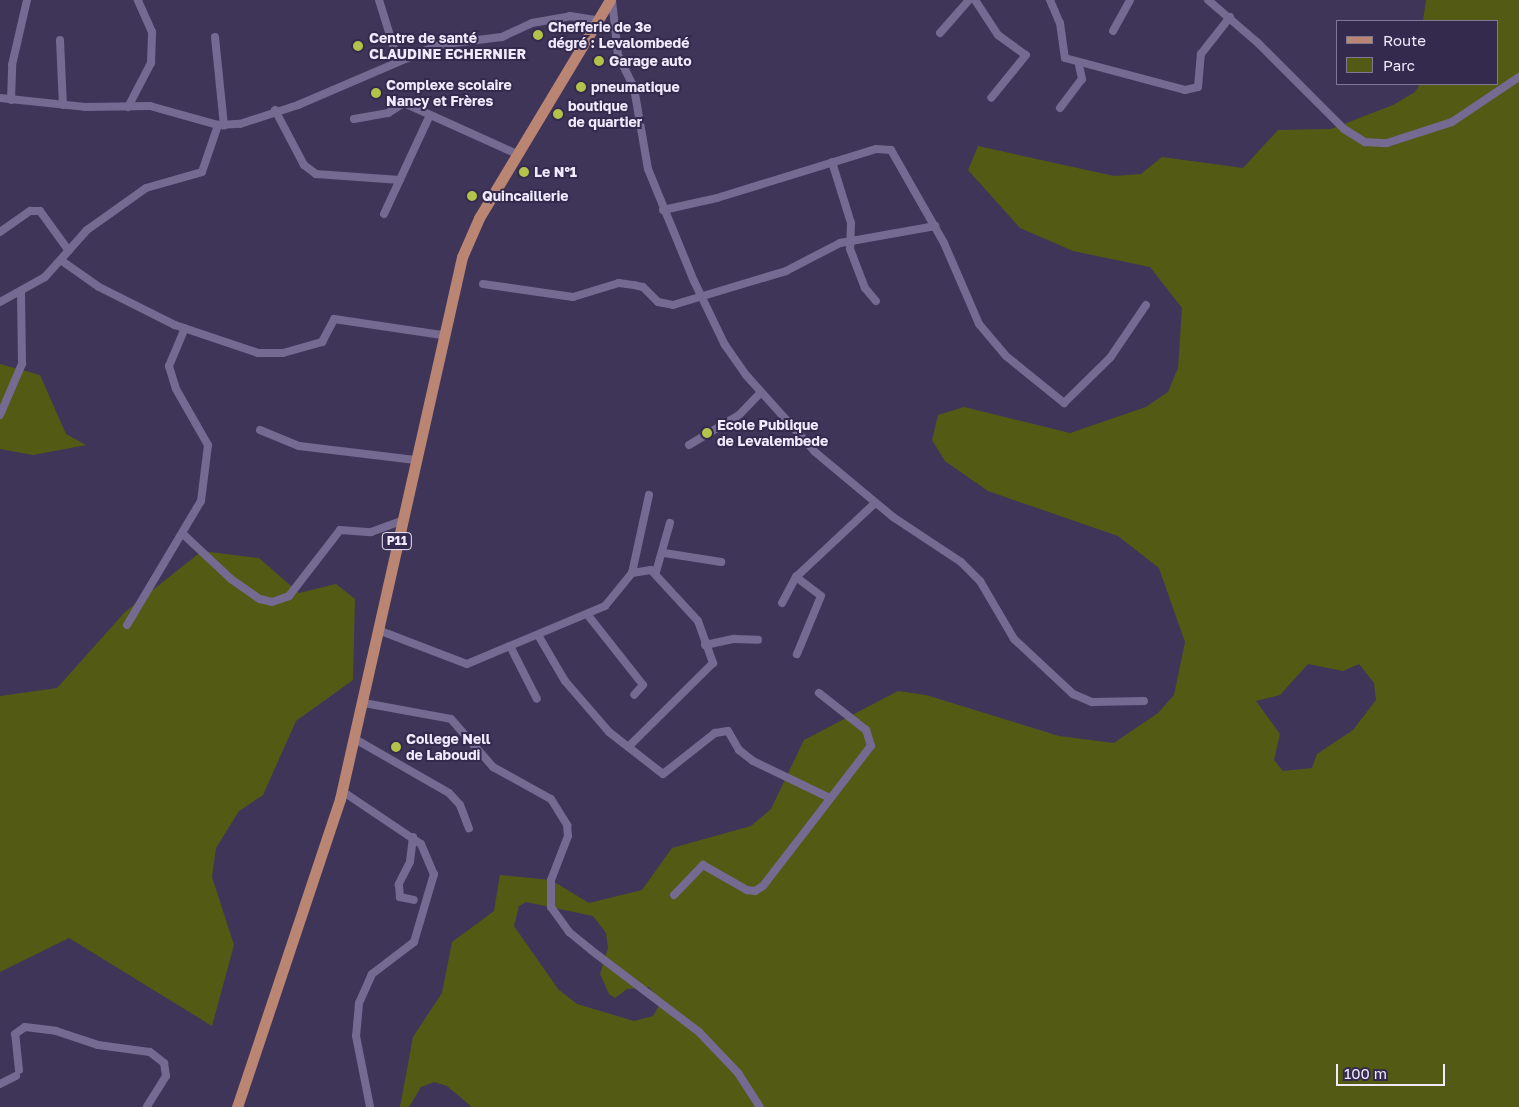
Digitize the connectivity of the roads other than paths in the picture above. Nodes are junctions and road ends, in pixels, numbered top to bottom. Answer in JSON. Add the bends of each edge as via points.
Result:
{"nodes":[{"id":1,"x":27,"y":0,"type":"edge"},
{"id":2,"x":138,"y":0,"type":"edge"},
{"id":3,"x":379,"y":0,"type":"edge"},
{"id":4,"x":611,"y":0,"type":"edge"},
{"id":5,"x":969,"y":0,"type":"edge"},
{"id":6,"x":975,"y":0,"type":"edge"},
{"id":7,"x":1050,"y":0,"type":"edge"},
{"id":8,"x":1130,"y":0,"type":"edge"},
{"id":9,"x":1208,"y":0,"type":"edge"},
{"id":10,"x":1230,"y":17,"type":"junction"},
{"id":11,"x":600,"y":21,"type":"junction"},
{"id":12,"x":1113,"y":31,"type":"dead end"},
{"id":13,"x":940,"y":33,"type":"dead end"},
{"id":14,"x":215,"y":37,"type":"dead end"},
{"id":15,"x":60,"y":40,"type":"dead end"},
{"id":16,"x":398,"y":61,"type":"junction"},
{"id":17,"x":1079,"y":65,"type":"junction"},
{"id":18,"x":1519,"y":77,"type":"edge"},
{"id":19,"x":0,"y":98,"type":"edge"},
{"id":20,"x":991,"y":98,"type":"dead end"},
{"id":21,"x":11,"y":100,"type":"junction"},
{"id":22,"x":62,"y":105,"type":"junction"},
{"id":23,"x":128,"y":107,"type":"junction"},
{"id":24,"x":1060,"y":108,"type":"dead end"},
{"id":25,"x":275,"y":110,"type":"junction"},
{"id":26,"x":430,"y":115,"type":"junction"},
{"id":27,"x":354,"y":119,"type":"dead end"},
{"id":28,"x":221,"y":125,"type":"junction"},
{"id":29,"x":517,"y":154,"type":"junction"},
{"id":30,"x":832,"y":162,"type":"junction"},
{"id":31,"x":400,"y":180,"type":"junction"},
{"id":32,"x":663,"y":210,"type":"junction"},
{"id":33,"x":384,"y":214,"type":"dead end"},
{"id":34,"x":935,"y":226,"type":"junction"},
{"id":35,"x":0,"y":232,"type":"edge"},
{"id":36,"x":850,"y":240,"type":"junction"},
{"id":37,"x":69,"y":252,"type":"junction"},
{"id":38,"x":62,"y":261,"type":"junction"},
{"id":39,"x":483,"y":284,"type":"dead end"},
{"id":40,"x":21,"y":292,"type":"junction"},
{"id":41,"x":703,"y":294,"type":"junction"},
{"id":42,"x":876,"y":301,"type":"dead end"},
{"id":43,"x":0,"y":302,"type":"edge"},
{"id":44,"x":1146,"y":305,"type":"dead end"},
{"id":45,"x":186,"y":328,"type":"junction"},
{"id":46,"x":442,"y":335,"type":"junction"},
{"id":47,"x":760,"y":393,"type":"junction"},
{"id":48,"x":0,"y":415,"type":"edge"},
{"id":49,"x":260,"y":430,"type":"dead end"},
{"id":50,"x":689,"y":445,"type":"dead end"},
{"id":51,"x":415,"y":460,"type":"junction"},
{"id":52,"x":649,"y":495,"type":"dead end"},
{"id":53,"x":875,"y":503,"type":"junction"},
{"id":54,"x":402,"y":521,"type":"junction"},
{"id":55,"x":670,"y":523,"type":"dead end"},
{"id":56,"x":183,"y":534,"type":"junction"},
{"id":57,"x":664,"y":553,"type":"junction"},
{"id":58,"x":720,"y":562,"type":"dead end"},
{"id":59,"x":656,"y":572,"type":"junction"},
{"id":60,"x":632,"y":573,"type":"junction"},
{"id":61,"x":796,"y":577,"type":"junction"},
{"id":62,"x":782,"y":603,"type":"dead end"},
{"id":63,"x":587,"y":614,"type":"junction"},
{"id":64,"x":127,"y":625,"type":"dead end"},
{"id":65,"x":378,"y":630,"type":"junction"},
{"id":66,"x":538,"y":635,"type":"junction"},
{"id":67,"x":758,"y":640,"type":"dead end"},
{"id":68,"x":705,"y":645,"type":"junction"},
{"id":69,"x":510,"y":646,"type":"junction"},
{"id":70,"x":797,"y":654,"type":"dead end"},
{"id":71,"x":819,"y":693,"type":"dead end"},
{"id":72,"x":634,"y":695,"type":"dead end"},
{"id":73,"x":537,"y":699,"type":"dead end"},
{"id":74,"x":1144,"y":701,"type":"dead end"},
{"id":75,"x":364,"y":703,"type":"junction"},
{"id":76,"x":355,"y":739,"type":"junction"},
{"id":77,"x":630,"y":745,"type":"junction"},
{"id":78,"x":342,"y":791,"type":"junction"},
{"id":79,"x":830,"y":798,"type":"junction"},
{"id":80,"x":469,"y":828,"type":"dead end"},
{"id":81,"x":413,"y":837,"type":"junction"},
{"id":82,"x":674,"y":895,"type":"dead end"},
{"id":83,"x":414,"y":900,"type":"dead end"},
{"id":84,"x":0,"y":1084,"type":"edge"},
{"id":85,"x":147,"y":1107,"type":"edge"},
{"id":86,"x":237,"y":1107,"type":"edge"},
{"id":87,"x":370,"y":1107,"type":"edge"},
{"id":88,"x":760,"y":1107,"type":"edge"}],
"edges":[{"from":1,"to":21,"type":"street","via":[[12,65]]},
{"from":2,"to":23,"type":"street","via":[[152,32],[151,63]]},
{"from":3,"to":16,"type":"street"},
{"from":4,"to":11,"type":"main road","number":"P11"},
{"from":4,"to":32,"type":"street","via":[[618,55],[634,88],[648,169]]},
{"from":5,"to":13,"type":"street"},
{"from":6,"to":20,"type":"street","via":[[998,35],[1026,54]]},
{"from":7,"to":17,"type":"street","via":[[1060,23],[1061,49],[1065,58]]},
{"from":8,"to":12,"type":"street"},
{"from":9,"to":10,"type":"street"},
{"from":10,"to":17,"type":"street","via":[[1201,54],[1198,87],[1185,90]]},
{"from":10,"to":18,"type":"street","via":[[1344,129],[1365,142],[1394,141],[1452,122]]},
{"from":11,"to":16,"type":"street","via":[[570,16],[540,21],[502,37],[446,42]]},
{"from":11,"to":29,"type":"main road","number":"P11"},
{"from":14,"to":28,"type":"street"},
{"from":15,"to":22,"type":"street"},
{"from":16,"to":25,"type":"street","via":[[298,105]]},
{"from":17,"to":24,"type":"street","via":[[1082,79]]},
{"from":19,"to":21,"type":"street"},
{"from":21,"to":22,"type":"street"},
{"from":22,"to":23,"type":"street"},
{"from":23,"to":28,"type":"street","via":[[158,107]]},
{"from":25,"to":28,"type":"street","via":[[250,122]]},
{"from":25,"to":31,"type":"street","via":[[304,165],[316,174]]},
{"from":26,"to":27,"type":"street","via":[[401,103],[388,113]]},
{"from":26,"to":29,"type":"street"},
{"from":26,"to":31,"type":"street"},
{"from":28,"to":37,"type":"street","via":[[202,172],[146,188],[87,230]]},
{"from":29,"to":46,"type":"main road","number":"P11","via":[[462,257]]},
{"from":30,"to":32,"type":"street"},
{"from":30,"to":34,"type":"street","via":[[876,149],[891,150]]},
{"from":30,"to":36,"type":"street","via":[[851,223]]},
{"from":31,"to":33,"type":"street"},
{"from":32,"to":41,"type":"street"},
{"from":34,"to":36,"type":"street"},
{"from":34,"to":44,"type":"street","via":[[970,308],[992,343],[1064,403],[1110,358]]},
{"from":35,"to":37,"type":"street","via":[[30,211],[40,211]]},
{"from":36,"to":41,"type":"street","via":[[786,271]]},
{"from":36,"to":42,"type":"street","via":[[860,277]]},
{"from":37,"to":38,"type":"street"},
{"from":38,"to":40,"type":"street"},
{"from":38,"to":45,"type":"street","via":[[99,287]]},
{"from":39,"to":41,"type":"street","via":[[573,297],[618,284],[634,285],[666,306]]},
{"from":40,"to":43,"type":"street"},
{"from":40,"to":48,"type":"street","via":[[22,364]]},
{"from":41,"to":47,"type":"street","via":[[725,345]]},
{"from":45,"to":46,"type":"street","via":[[249,352],[275,354],[322,342],[334,319]]},
{"from":45,"to":56,"type":"street","via":[[169,366],[176,389],[208,445],[201,501]]},
{"from":46,"to":51,"type":"main road","number":"P11"},
{"from":47,"to":50,"type":"street","via":[[739,415]]},
{"from":47,"to":53,"type":"street","via":[[803,441]]},
{"from":49,"to":51,"type":"street","via":[[299,446]]},
{"from":51,"to":54,"type":"main road","number":"P11"},
{"from":52,"to":60,"type":"street"},
{"from":53,"to":61,"type":"street"},
{"from":53,"to":74,"type":"street","via":[[961,562],[980,581],[1014,639],[1073,694],[1092,702]]},
{"from":54,"to":56,"type":"street","via":[[371,532],[340,530],[289,596],[272,602],[260,599],[232,578]]},
{"from":54,"to":65,"type":"main road","number":"P11"},
{"from":55,"to":57,"type":"street"},
{"from":56,"to":64,"type":"street"},
{"from":57,"to":58,"type":"street"},
{"from":57,"to":59,"type":"street"},
{"from":59,"to":60,"type":"street"},
{"from":59,"to":68,"type":"street","via":[[698,621]]},
{"from":60,"to":63,"type":"street","via":[[605,606]]},
{"from":61,"to":62,"type":"street"},
{"from":61,"to":70,"type":"street","via":[[820,596]]},
{"from":63,"to":66,"type":"street"},
{"from":63,"to":72,"type":"street","via":[[643,685]]},
{"from":65,"to":69,"type":"street","via":[[462,664]]},
{"from":65,"to":75,"type":"main road","number":"P11"},
{"from":66,"to":69,"type":"street"},
{"from":66,"to":77,"type":"street","via":[[565,681],[609,732]]},
{"from":67,"to":68,"type":"street","via":[[734,639]]},
{"from":68,"to":77,"type":"street","via":[[712,667]]},
{"from":69,"to":73,"type":"street"},
{"from":71,"to":79,"type":"street","via":[[872,738],[871,746]]},
{"from":75,"to":76,"type":"main road","number":"P11"},
{"from":75,"to":88,"type":"street","via":[[451,719],[493,767],[550,799],[567,825],[568,836],[551,880],[551,907],[584,944],[699,1032],[738,1073]]},
{"from":76,"to":78,"type":"main road","number":"P11"},
{"from":76,"to":80,"type":"street","via":[[449,793],[460,804]]},
{"from":77,"to":79,"type":"street","via":[[663,774],[715,733],[728,730],[739,750],[753,761]]},
{"from":78,"to":81,"type":"street"},
{"from":78,"to":86,"type":"main road","number":"P11"},
{"from":79,"to":82,"type":"street","via":[[756,891],[703,866]]},
{"from":81,"to":83,"type":"street","via":[[410,862],[399,884],[400,898]]},
{"from":81,"to":87,"type":"street","via":[[432,865],[430,898],[414,942],[372,974],[357,1012],[356,1036]]},
{"from":84,"to":85,"type":"street","via":[[18,1073],[15,1034],[25,1027],[56,1031],[98,1045],[150,1052],[164,1062],[166,1076]]}]}
